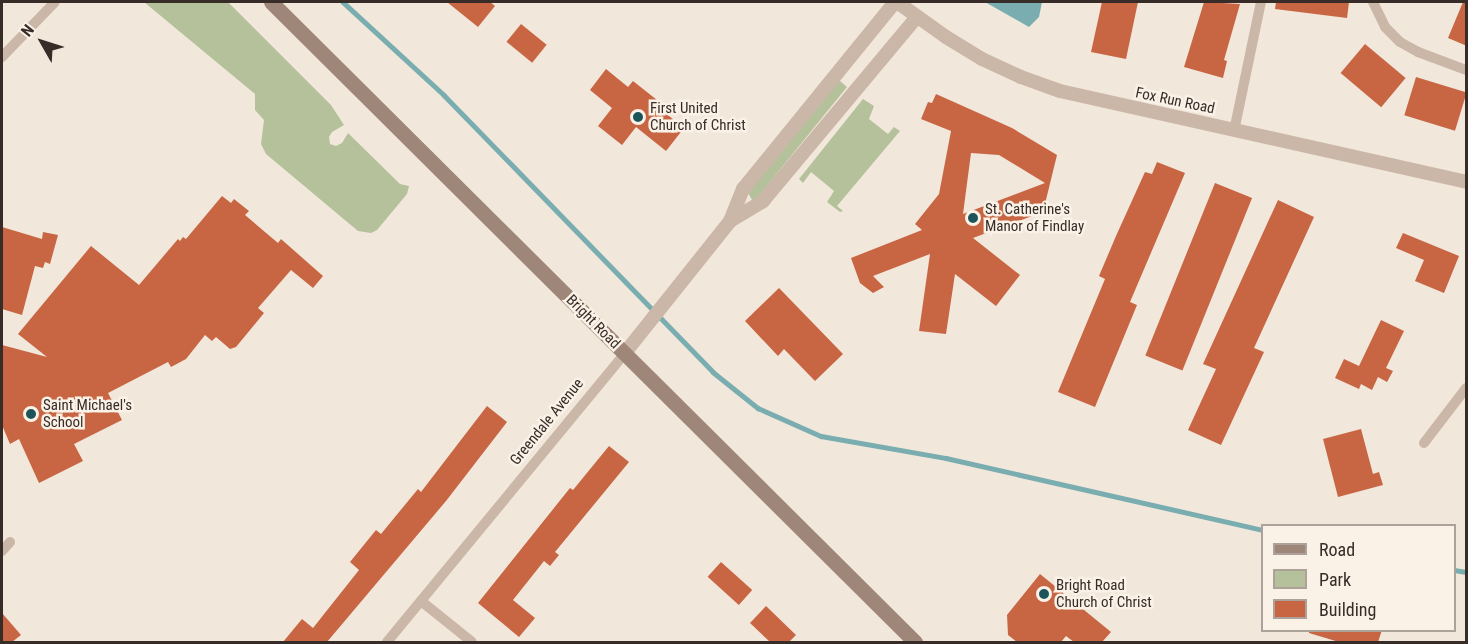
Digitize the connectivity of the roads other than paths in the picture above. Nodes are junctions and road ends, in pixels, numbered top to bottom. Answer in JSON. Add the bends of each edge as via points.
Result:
{"nodes":[{"id":1,"x":56,"y":2,"type":"edge"},
{"id":2,"x":271,"y":2,"type":"edge"},
{"id":3,"x":896,"y":2,"type":"edge"},
{"id":4,"x":1261,"y":2,"type":"edge"},
{"id":5,"x":1373,"y":2,"type":"edge"},
{"id":6,"x":917,"y":17,"type":"junction"},
{"id":7,"x":2,"y":57,"type":"edge"},
{"id":8,"x":1467,"y":70,"type":"edge"},
{"id":9,"x":1234,"y":131,"type":"junction"},
{"id":10,"x":1467,"y":182,"type":"edge"},
{"id":11,"x":730,"y":221,"type":"junction"},
{"id":12,"x":624,"y":354,"type":"junction"},
{"id":13,"x":1467,"y":388,"type":"edge"},
{"id":14,"x":1424,"y":444,"type":"dead end"},
{"id":15,"x":10,"y":542,"type":"dead end"},
{"id":16,"x":2,"y":551,"type":"edge"},
{"id":17,"x":420,"y":601,"type":"junction"},
{"id":18,"x":387,"y":642,"type":"edge"},
{"id":19,"x":472,"y":642,"type":"edge"},
{"id":20,"x":915,"y":642,"type":"edge"}],
"edges":[{"from":1,"to":7,"type":"street"},
{"from":2,"to":12,"type":"main road","name":"Bright Road"},
{"from":3,"to":6,"type":"street","name":"Fox Run Road"},
{"from":3,"to":11,"type":"street","name":"Greendale Avenue","via":[[743,189]]},
{"from":4,"to":9,"type":"street"},
{"from":5,"to":8,"type":"street","via":[[1385,27],[1400,42]]},
{"from":6,"to":9,"type":"street","name":"Fox Run Road","via":[[982,59],[1030,81]]},
{"from":6,"to":11,"type":"street","name":"Greendale Avenue","via":[[763,201]]},
{"from":9,"to":10,"type":"street","name":"Fox Run Road"},
{"from":11,"to":12,"type":"street","name":"Greendale Avenue"},
{"from":12,"to":17,"type":"street","name":"Greendale Avenue"},
{"from":12,"to":20,"type":"main road","name":"Bright Road"},
{"from":13,"to":14,"type":"street"},
{"from":15,"to":16,"type":"street"},
{"from":17,"to":18,"type":"street","name":"Greendale Avenue"},
{"from":17,"to":19,"type":"street"}]}
